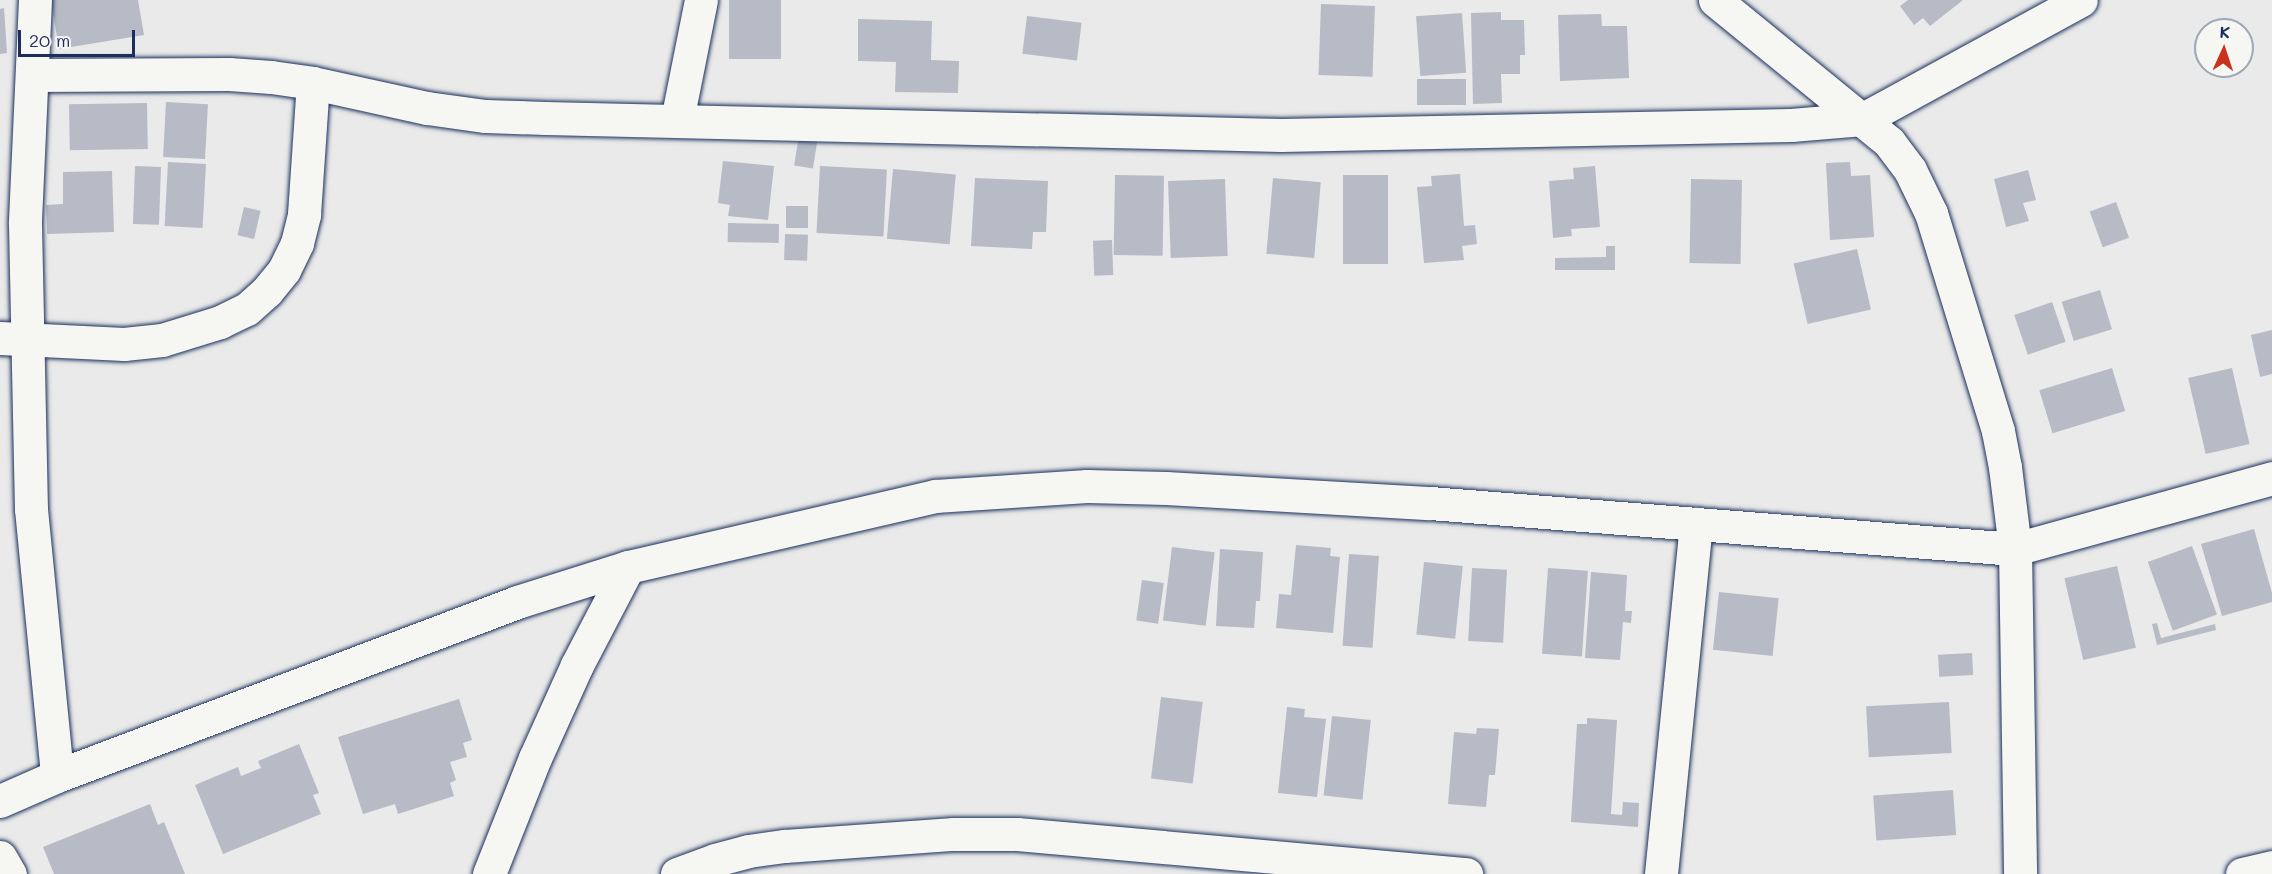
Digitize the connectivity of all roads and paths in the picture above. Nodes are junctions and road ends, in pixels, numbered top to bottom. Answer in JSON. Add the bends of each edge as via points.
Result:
{"nodes":[{"id":1,"x":35,"y":0,"type":"edge"},
{"id":2,"x":701,"y":0,"type":"edge"},
{"id":3,"x":1715,"y":0,"type":"edge"},
{"id":4,"x":2081,"y":0,"type":"edge"},
{"id":5,"x":32,"y":75,"type":"junction"},
{"id":6,"x":313,"y":83,"type":"junction"},
{"id":7,"x":677,"y":120,"type":"junction"},
{"id":8,"x":1863,"y":120,"type":"junction"},
{"id":9,"x":14,"y":338,"type":"edge"},
{"id":10,"x":2272,"y":478,"type":"edge"},
{"id":11,"x":1696,"y":524,"type":"junction"},
{"id":12,"x":2015,"y":549,"type":"junction"},
{"id":13,"x":628,"y":567,"type":"junction"},
{"id":14,"x":57,"y":776,"type":"junction"},
{"id":15,"x":0,"y":801,"type":"edge"},
{"id":16,"x":0,"y":857,"type":"edge"},
{"id":17,"x":2272,"y":867,"type":"edge"},
{"id":18,"x":10,"y":874,"type":"edge"},
{"id":19,"x":489,"y":874,"type":"edge"},
{"id":20,"x":677,"y":874,"type":"edge"},
{"id":21,"x":1466,"y":874,"type":"edge"},
{"id":22,"x":1661,"y":874,"type":"edge"},
{"id":23,"x":2020,"y":874,"type":"edge"},
{"id":24,"x":2242,"y":874,"type":"edge"}],
"edges":[{"from":1,"to":5,"type":"street"},
{"from":2,"to":7,"type":"street"},
{"from":3,"to":8,"type":"street"},
{"from":4,"to":8,"type":"street"},
{"from":5,"to":6,"type":"street","via":[[229,74]]},
{"from":5,"to":9,"type":"street","via":[[26,224]]},
{"from":6,"to":7,"type":"street","via":[[427,108],[485,116]]},
{"from":6,"to":9,"type":"street","via":[[304,214],[297,243],[284,270],[247,309],[162,340],[124,344]]},
{"from":7,"to":8,"type":"street","via":[[1281,135],[1791,125]]},
{"from":8,"to":12,"type":"street","via":[[1889,142],[1910,170],[1931,213],[1998,431]]},
{"from":9,"to":14,"type":"street"},
{"from":10,"to":12,"type":"street"},
{"from":11,"to":12,"type":"street"},
{"from":11,"to":13,"type":"street","via":[[1430,503],[1088,486],[935,496]]},
{"from":11,"to":22,"type":"street"},
{"from":12,"to":23,"type":"street"},
{"from":13,"to":14,"type":"street","via":[[517,602]]},
{"from":13,"to":19,"type":"street","via":[[539,748]]},
{"from":14,"to":15,"type":"street"},
{"from":16,"to":18,"type":"street"},
{"from":17,"to":24,"type":"street"},
{"from":20,"to":21,"type":"street","via":[[715,860],[776,847],[954,834],[1017,834]]}]}
